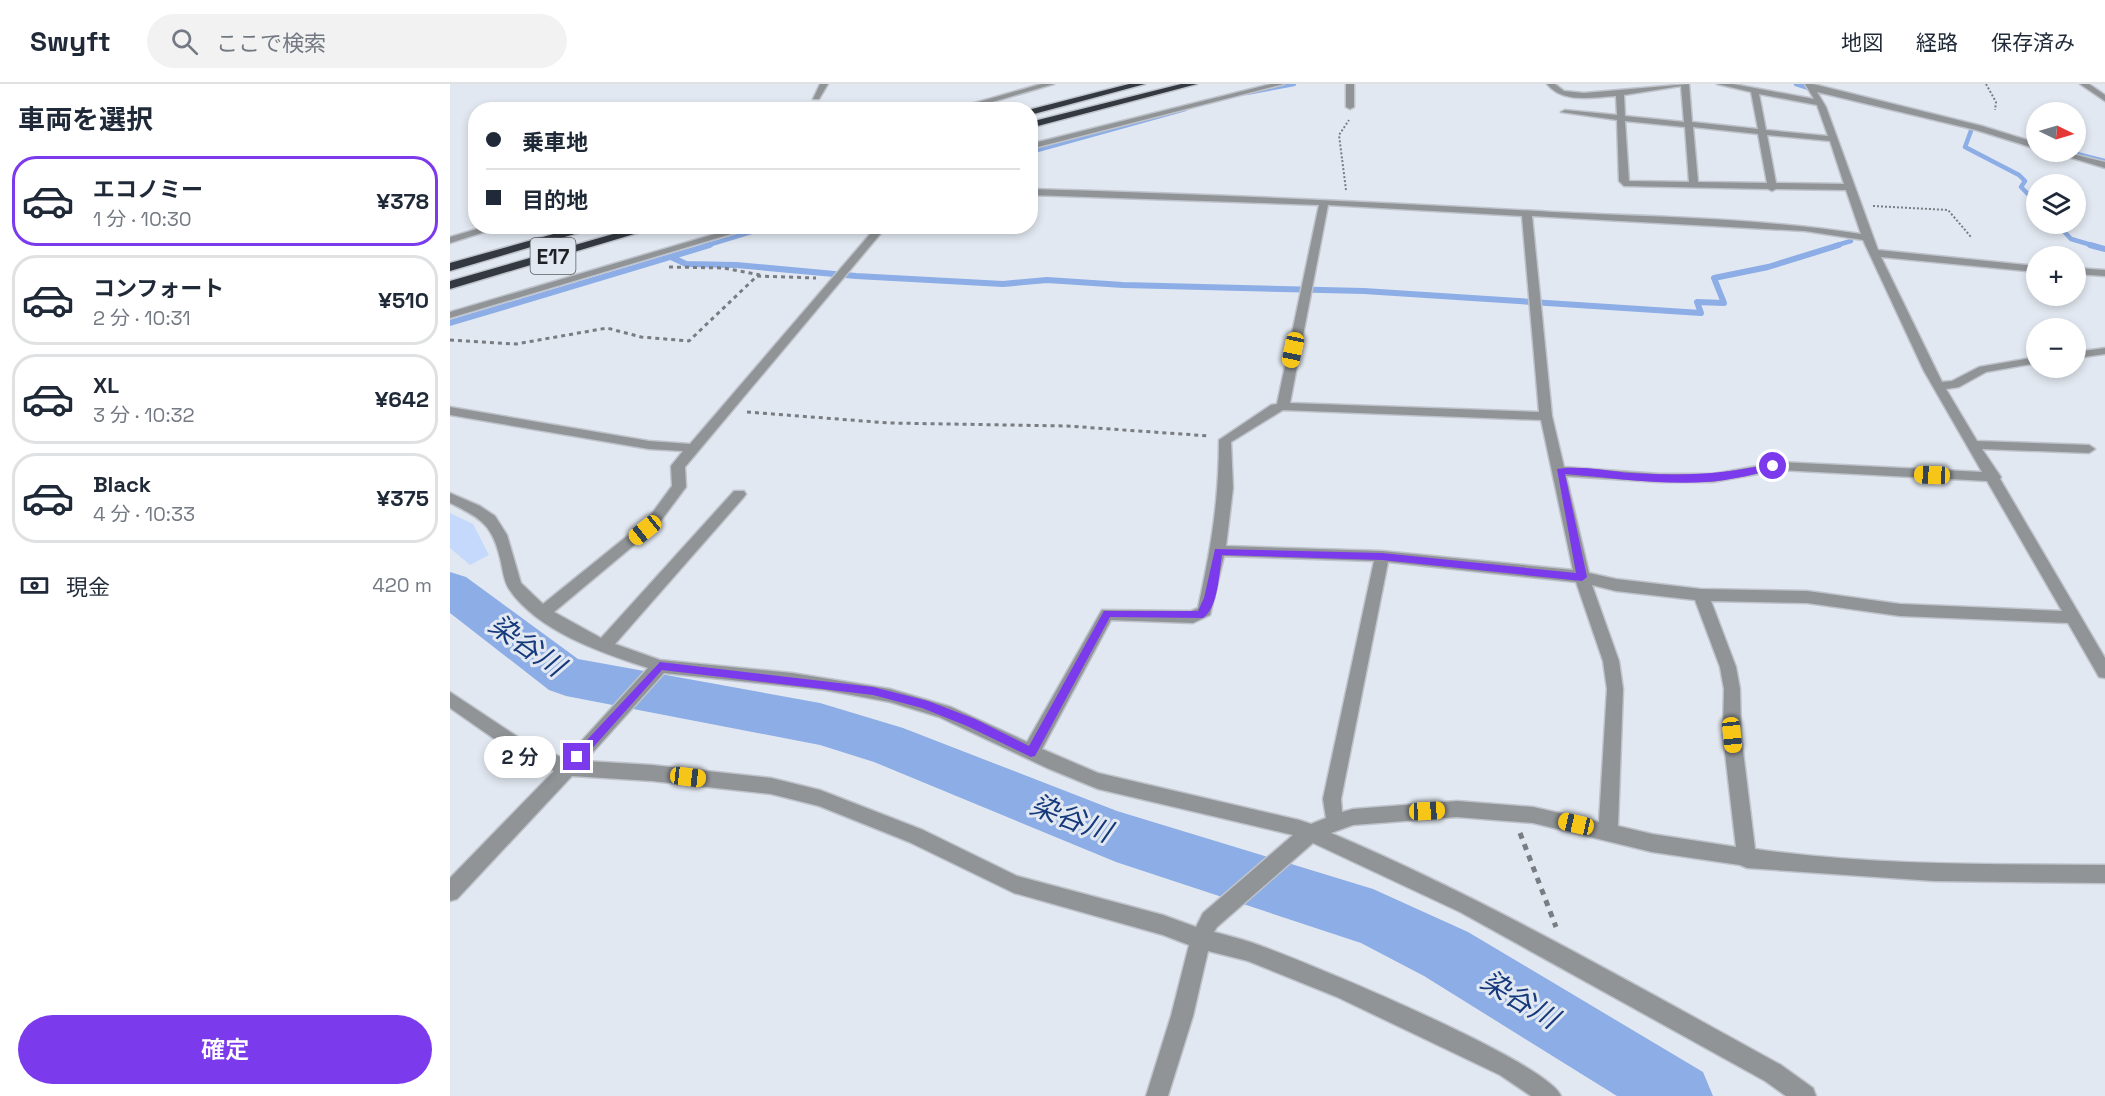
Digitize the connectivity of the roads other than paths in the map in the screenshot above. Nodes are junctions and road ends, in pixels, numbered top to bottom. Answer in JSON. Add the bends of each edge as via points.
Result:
{"nodes":[{"id":1,"x":824,"y":84,"type":"edge"},
{"id":2,"x":1050,"y":84,"type":"edge"},
{"id":3,"x":1140,"y":84,"type":"edge"},
{"id":4,"x":1192,"y":84,"type":"edge"},
{"id":5,"x":1280,"y":84,"type":"edge"},
{"id":6,"x":1350,"y":84,"type":"edge"},
{"id":7,"x":1551,"y":84,"type":"edge"},
{"id":8,"x":1679,"y":84,"type":"edge"},
{"id":9,"x":1685,"y":84,"type":"edge"},
{"id":10,"x":1721,"y":84,"type":"edge"},
{"id":11,"x":2084,"y":84,"type":"edge"},
{"id":12,"x":1810,"y":86,"type":"edge"},
{"id":13,"x":1755,"y":91,"type":"junction"},
{"id":14,"x":1620,"y":93,"type":"junction"},
{"id":15,"x":816,"y":97,"type":"dead end"},
{"id":16,"x":2105,"y":99,"type":"edge"},
{"id":17,"x":984,"y":102,"type":"edge"},
{"id":18,"x":1820,"y":103,"type":"junction"},
{"id":19,"x":1350,"y":107,"type":"road end"},
{"id":20,"x":1038,"y":110,"type":"edge"},
{"id":21,"x":1565,"y":112,"type":"dead end"},
{"id":22,"x":1620,"y":117,"type":"junction"},
{"id":23,"x":1038,"y":123,"type":"edge"},
{"id":24,"x":1689,"y":124,"type":"junction"},
{"id":25,"x":1761,"y":132,"type":"junction"},
{"id":26,"x":1833,"y":139,"type":"junction"},
{"id":27,"x":2026,"y":143,"type":"edge"},
{"id":28,"x":1038,"y":145,"type":"edge"},
{"id":29,"x":2086,"y":160,"type":"edge"},
{"id":30,"x":2105,"y":165,"type":"edge"},
{"id":31,"x":1694,"y":186,"type":"junction"},
{"id":32,"x":1848,"y":187,"type":"junction"},
{"id":33,"x":1772,"y":188,"type":"junction"},
{"id":34,"x":1038,"y":192,"type":"edge"},
{"id":35,"x":1324,"y":204,"type":"junction"},
{"id":36,"x":1527,"y":214,"type":"junction"},
{"id":37,"x":471,"y":234,"type":"edge"},
{"id":38,"x":568,"y":234,"type":"edge"},
{"id":39,"x":628,"y":234,"type":"edge"},
{"id":40,"x":727,"y":234,"type":"edge"},
{"id":41,"x":876,"y":234,"type":"edge"},
{"id":42,"x":1867,"y":238,"type":"junction"},
{"id":43,"x":450,"y":240,"type":"edge"},
{"id":44,"x":1875,"y":253,"type":"junction"},
{"id":45,"x":450,"y":267,"type":"edge"},
{"id":46,"x":2026,"y":267,"type":"edge"},
{"id":47,"x":2086,"y":272,"type":"edge"},
{"id":48,"x":2105,"y":273,"type":"edge"},
{"id":49,"x":450,"y":285,"type":"edge"},
{"id":50,"x":450,"y":315,"type":"edge"},
{"id":51,"x":2105,"y":351,"type":"edge"},
{"id":52,"x":2086,"y":354,"type":"edge"},
{"id":53,"x":2026,"y":362,"type":"edge"},
{"id":54,"x":1939,"y":386,"type":"junction"},
{"id":55,"x":1283,"y":406,"type":"junction"},
{"id":56,"x":450,"y":411,"type":"edge"},
{"id":57,"x":1546,"y":416,"type":"junction"},
{"id":58,"x":1974,"y":445,"type":"junction"},
{"id":59,"x":693,"y":448,"type":"junction"},
{"id":60,"x":2089,"y":449,"type":"dead end"},
{"id":61,"x":1560,"y":471,"type":"junction"},
{"id":62,"x":1994,"y":477,"type":"junction"},
{"id":63,"x":739,"y":494,"type":"dead end"},
{"id":64,"x":450,"y":498,"type":"edge"},
{"id":65,"x":1218,"y":551,"type":"junction"},
{"id":66,"x":1382,"y":556,"type":"junction"},
{"id":67,"x":1582,"y":577,"type":"junction"},
{"id":68,"x":1701,"y":595,"type":"junction"},
{"id":69,"x":544,"y":612,"type":"junction"},
{"id":70,"x":2072,"y":617,"type":"junction"},
{"id":71,"x":604,"y":645,"type":"junction"},
{"id":72,"x":656,"y":669,"type":"junction"},
{"id":73,"x":2105,"y":672,"type":"edge"},
{"id":74,"x":450,"y":699,"type":"edge"},
{"id":75,"x":1031,"y":752,"type":"junction"},
{"id":76,"x":573,"y":762,"type":"junction"},
{"id":77,"x":1337,"y":822,"type":"junction"},
{"id":78,"x":1608,"y":832,"type":"junction"},
{"id":79,"x":1310,"y":834,"type":"junction"},
{"id":80,"x":1747,"y":859,"type":"junction"},
{"id":81,"x":2105,"y":874,"type":"edge"},
{"id":82,"x":450,"y":892,"type":"edge"},
{"id":83,"x":1201,"y":939,"type":"junction"},
{"id":84,"x":1157,"y":1096,"type":"edge"},
{"id":85,"x":1550,"y":1096,"type":"edge"},
{"id":86,"x":1805,"y":1096,"type":"edge"}],
"edges":[{"from":1,"to":15,"type":"street"},
{"from":2,"to":17,"type":"street"},
{"from":3,"to":20,"type":"highway"},
{"from":4,"to":23,"type":"highway"},
{"from":5,"to":28,"type":"street"},
{"from":6,"to":19,"type":"street"},
{"from":7,"to":14,"type":"street","via":[[1567,94]]},
{"from":8,"to":14,"type":"street"},
{"from":9,"to":24,"type":"street"},
{"from":10,"to":13,"type":"street"},
{"from":11,"to":16,"type":"street"},
{"from":12,"to":18,"type":"street"},
{"from":12,"to":27,"type":"street"},
{"from":13,"to":18,"type":"street"},
{"from":13,"to":25,"type":"street"},
{"from":14,"to":22,"type":"street"},
{"from":18,"to":26,"type":"street"},
{"from":21,"to":22,"type":"street"},
{"from":22,"to":24,"type":"street"},
{"from":22,"to":31,"type":"street","via":[[1624,183]]},
{"from":24,"to":25,"type":"street"},
{"from":24,"to":31,"type":"street"},
{"from":25,"to":26,"type":"street"},
{"from":25,"to":33,"type":"street"},
{"from":26,"to":32,"type":"street"},
{"from":29,"to":30,"type":"street"},
{"from":31,"to":33,"type":"street"},
{"from":32,"to":33,"type":"street","via":[[1815,184]]},
{"from":32,"to":42,"type":"street"},
{"from":34,"to":35,"type":"street"},
{"from":35,"to":36,"type":"street"},
{"from":35,"to":55,"type":"street"},
{"from":36,"to":42,"type":"street","via":[[1805,228]]},
{"from":36,"to":57,"type":"street"},
{"from":37,"to":43,"type":"street"},
{"from":38,"to":45,"type":"highway","number":"E17"},
{"from":39,"to":49,"type":"highway","number":"E17"},
{"from":40,"to":50,"type":"street"},
{"from":41,"to":59,"type":"street"},
{"from":42,"to":44,"type":"street"},
{"from":44,"to":46,"type":"street"},
{"from":44,"to":54,"type":"street"},
{"from":47,"to":48,"type":"street"},
{"from":51,"to":52,"type":"street"},
{"from":53,"to":54,"type":"street","via":[[1983,369],[1955,384]]},
{"from":54,"to":58,"type":"street"},
{"from":55,"to":57,"type":"street"},
{"from":55,"to":65,"type":"street","via":[[1225,440],[1227,475]]},
{"from":56,"to":59,"type":"street","via":[[649,445]]},
{"from":57,"to":61,"type":"street"},
{"from":58,"to":60,"type":"street"},
{"from":58,"to":62,"type":"street"},
{"from":59,"to":69,"type":"street","via":[[678,465],[679,487],[659,515]]},
{"from":61,"to":62,"type":"street","via":[[1713,478],[1780,466]]},
{"from":61,"to":67,"type":"street"},
{"from":62,"to":70,"type":"street"},
{"from":63,"to":71,"type":"street"},
{"from":64,"to":69,"type":"street","via":[[489,517],[501,532],[515,586]]},
{"from":65,"to":66,"type":"street"},
{"from":65,"to":75,"type":"street","via":[[1209,598],[1200,615],[1107,614]]},
{"from":66,"to":67,"type":"street"},
{"from":66,"to":77,"type":"street","via":[[1332,799]]},
{"from":67,"to":68,"type":"street"},
{"from":67,"to":78,"type":"street","via":[[1611,661],[1615,689]]},
{"from":68,"to":70,"type":"street","via":[[1806,597],[1900,610]]},
{"from":68,"to":80,"type":"street","via":[[1732,689],[1732,735]]},
{"from":69,"to":71,"type":"street"},
{"from":70,"to":73,"type":"street"},
{"from":71,"to":72,"type":"street"},
{"from":72,"to":75,"type":"street","via":[[873,691],[933,708]]},
{"from":72,"to":76,"type":"street"},
{"from":74,"to":76,"type":"street","via":[[549,762]]},
{"from":75,"to":79,"type":"street","via":[[1098,781],[1299,828]]},
{"from":76,"to":82,"type":"street"},
{"from":76,"to":83,"type":"street","via":[[771,786],[820,798],[916,836],[1014,884]]},
{"from":77,"to":78,"type":"street","via":[[1353,817],[1457,809],[1518,813]]},
{"from":77,"to":79,"type":"street"},
{"from":78,"to":80,"type":"street"},
{"from":79,"to":83,"type":"street","via":[[1209,920]]},
{"from":79,"to":86,"type":"street","via":[[1467,905],[1773,1073]]},
{"from":80,"to":81,"type":"street","via":[[1888,870]]},
{"from":83,"to":84,"type":"street"},
{"from":83,"to":85,"type":"street","via":[[1248,951],[1343,989],[1508,1067]]}]}
